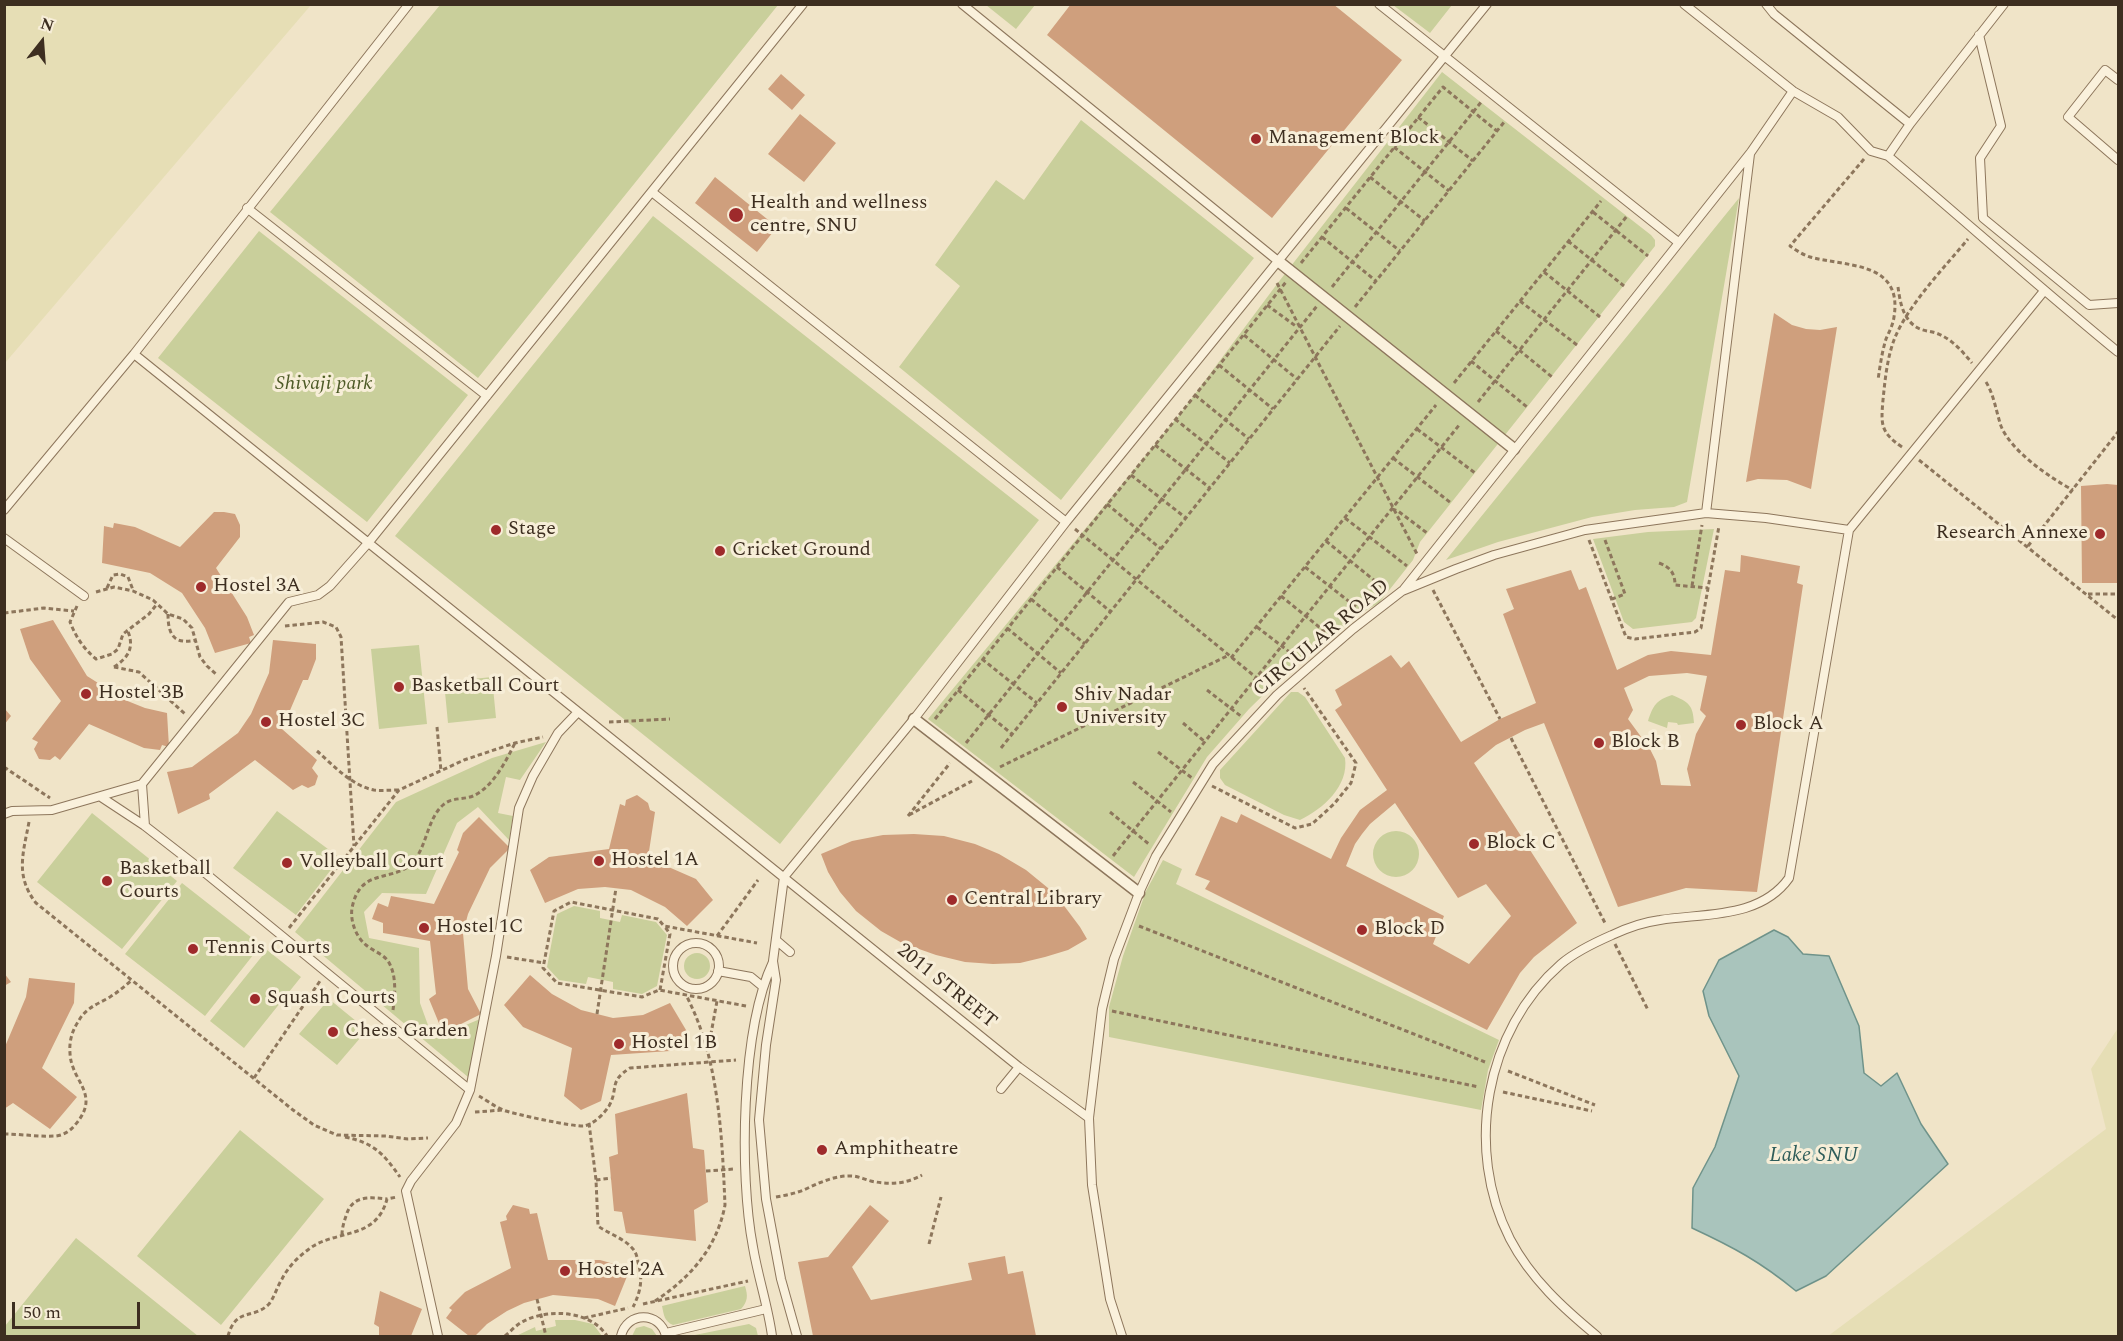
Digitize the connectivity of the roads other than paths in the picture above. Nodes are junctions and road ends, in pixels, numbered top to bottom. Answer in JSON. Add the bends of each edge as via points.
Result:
{"nodes":[{"id":1,"x":409,"y":4,"type":"edge"},
{"id":2,"x":803,"y":4,"type":"edge"},
{"id":3,"x":962,"y":4,"type":"edge"},
{"id":4,"x":1379,"y":4,"type":"edge"},
{"id":5,"x":1487,"y":4,"type":"edge"},
{"id":6,"x":1684,"y":4,"type":"edge"},
{"id":7,"x":1766,"y":4,"type":"edge"},
{"id":8,"x":2004,"y":4,"type":"edge"},
{"id":9,"x":1979,"y":35,"type":"junction"},
{"id":10,"x":1445,"y":57,"type":"junction"},
{"id":11,"x":2118,"y":80,"type":"edge"},
{"id":12,"x":1793,"y":92,"type":"junction"},
{"id":13,"x":1910,"y":124,"type":"junction"},
{"id":14,"x":1750,"y":152,"type":"junction"},
{"id":15,"x":1888,"y":156,"type":"junction"},
{"id":16,"x":2118,"y":160,"type":"edge"},
{"id":17,"x":652,"y":192,"type":"junction"},
{"id":18,"x":247,"y":208,"type":"junction"},
{"id":19,"x":1678,"y":242,"type":"junction"},
{"id":20,"x":1278,"y":261,"type":"junction"},
{"id":21,"x":2044,"y":291,"type":"junction"},
{"id":22,"x":2118,"y":303,"type":"edge"},
{"id":23,"x":2118,"y":352,"type":"edge"},
{"id":24,"x":134,"y":354,"type":"junction"},
{"id":25,"x":486,"y":396,"type":"junction"},
{"id":26,"x":1514,"y":449,"type":"junction"},
{"id":27,"x":4,"y":510,"type":"edge"},
{"id":28,"x":1706,"y":513,"type":"junction"},
{"id":29,"x":1066,"y":522,"type":"junction"},
{"id":30,"x":1849,"y":530,"type":"junction"},
{"id":31,"x":4,"y":538,"type":"edge"},
{"id":32,"x":369,"y":542,"type":"junction"},
{"id":33,"x":1398,"y":594,"type":"junction"},
{"id":34,"x":84,"y":597,"type":"road end"},
{"id":35,"x":578,"y":712,"type":"junction"},
{"id":36,"x":914,"y":719,"type":"junction"},
{"id":37,"x":142,"y":784,"type":"junction"},
{"id":38,"x":101,"y":797,"type":"junction"},
{"id":39,"x":4,"y":814,"type":"edge"},
{"id":40,"x":145,"y":826,"type":"junction"},
{"id":41,"x":784,"y":877,"type":"junction"},
{"id":42,"x":1139,"y":893,"type":"junction"},
{"id":43,"x":776,"y":940,"type":"junction"},
{"id":44,"x":790,"y":952,"type":"dead end"},
{"id":45,"x":773,"y":961,"type":"junction"},
{"id":46,"x":718,"y":971,"type":"junction"},
{"id":47,"x":762,"y":986,"type":"junction"},
{"id":48,"x":1019,"y":1067,"type":"junction"},
{"id":49,"x":1001,"y":1089,"type":"dead end"},
{"id":50,"x":470,"y":1090,"type":"junction"},
{"id":51,"x":1089,"y":1118,"type":"junction"},
{"id":52,"x":766,"y":1309,"type":"junction"},
{"id":53,"x":666,"y":1335,"type":"edge"},
{"id":54,"x":438,"y":1336,"type":"edge"},
{"id":55,"x":621,"y":1336,"type":"edge"},
{"id":56,"x":772,"y":1336,"type":"edge"},
{"id":57,"x":797,"y":1336,"type":"edge"},
{"id":58,"x":1122,"y":1336,"type":"edge"},
{"id":59,"x":1597,"y":1336,"type":"edge"}],
"edges":[{"from":1,"to":18,"type":"lane"},
{"from":2,"to":17,"type":"lane"},
{"from":3,"to":20,"type":"lane"},
{"from":4,"to":10,"type":"lane"},
{"from":5,"to":10,"type":"lane"},
{"from":6,"to":12,"type":"lane"},
{"from":7,"to":13,"type":"lane","via":[[1774,15]]},
{"from":8,"to":9,"type":"lane"},
{"from":9,"to":13,"type":"lane"},
{"from":9,"to":22,"type":"lane","via":[[2001,126],[1980,158],[1983,218],[2089,305]]},
{"from":10,"to":19,"type":"lane"},
{"from":10,"to":20,"type":"lane"},
{"from":11,"to":16,"type":"lane","via":[[2105,70],[2068,117]]},
{"from":12,"to":14,"type":"lane"},
{"from":12,"to":15,"type":"lane","via":[[1838,117],[1870,151]]},
{"from":13,"to":15,"type":"lane"},
{"from":14,"to":19,"type":"lane"},
{"from":14,"to":28,"type":"lane"},
{"from":15,"to":21,"type":"lane"},
{"from":17,"to":25,"type":"lane"},
{"from":17,"to":29,"type":"lane"},
{"from":18,"to":24,"type":"lane"},
{"from":18,"to":25,"type":"lane"},
{"from":19,"to":26,"type":"lane"},
{"from":20,"to":26,"type":"street"},
{"from":20,"to":29,"type":"lane"},
{"from":21,"to":23,"type":"lane"},
{"from":21,"to":30,"type":"lane"},
{"from":24,"to":27,"type":"lane"},
{"from":24,"to":32,"type":"lane","name":"2011 STREET"},
{"from":25,"to":32,"type":"lane"},
{"from":26,"to":33,"type":"lane"},
{"from":28,"to":30,"type":"lane","name":"CIRCULAR ROAD"},
{"from":28,"to":33,"type":"lane","name":"CIRCULAR ROAD","via":[[1585,530],[1494,555]]},
{"from":29,"to":36,"type":"lane"},
{"from":30,"to":59,"type":"lane","via":[[1789,878],[1769,897],[1733,911],[1634,926],[1562,963],[1536,990],[1508,1033],[1496,1066],[1484,1147],[1499,1211],[1528,1268],[1556,1301]]},
{"from":31,"to":34,"type":"lane"},
{"from":32,"to":35,"type":"lane","name":"2011 STREET"},
{"from":32,"to":37,"type":"lane","via":[[330,586],[318,595],[289,602]]},
{"from":33,"to":42,"type":"lane","name":"CIRCULAR ROAD","via":[[1277,695],[1214,764],[1158,852]]},
{"from":35,"to":41,"type":"lane","name":"2011 STREET"},
{"from":35,"to":50,"type":"lane","via":[[558,733],[519,808],[501,931]]},
{"from":36,"to":41,"type":"lane"},
{"from":36,"to":42,"type":"street"},
{"from":37,"to":38,"type":"lane"},
{"from":37,"to":40,"type":"lane"},
{"from":38,"to":39,"type":"lane","via":[[52,810]]},
{"from":38,"to":40,"type":"lane"},
{"from":40,"to":50,"type":"lane"},
{"from":41,"to":43,"type":"lane"},
{"from":41,"to":48,"type":"lane","name":"2011 STREET"},
{"from":42,"to":51,"type":"lane","name":"CIRCULAR ROAD","via":[[1126,921],[1102,1009]]},
{"from":43,"to":44,"type":"lane"},
{"from":43,"to":45,"type":"lane"},
{"from":45,"to":47,"type":"lane"},
{"from":45,"to":57,"type":"lane","via":[[776,980],[759,1120],[766,1199],[781,1279]]},
{"from":46,"to":46,"type":"lane","via":[[710,985],[695,989],[676,978],[673,963],[686,945],[701,943],[714,951],[720,965]]},
{"from":46,"to":47,"type":"lane","via":[[751,977]]},
{"from":47,"to":52,"type":"lane","via":[[745,1119],[747,1203]]},
{"from":48,"to":49,"type":"lane"},
{"from":48,"to":51,"type":"lane","name":"2011 STREET"},
{"from":50,"to":54,"type":"lane","via":[[456,1123],[411,1181],[407,1193]]},
{"from":51,"to":58,"type":"lane","name":"CIRCULAR ROAD","via":[[1092,1185],[1110,1299]]},
{"from":52,"to":53,"type":"lane"},
{"from":52,"to":56,"type":"lane"},
{"from":53,"to":55,"type":"lane","via":[[657,1321],[643,1317],[629,1321]]}]}
